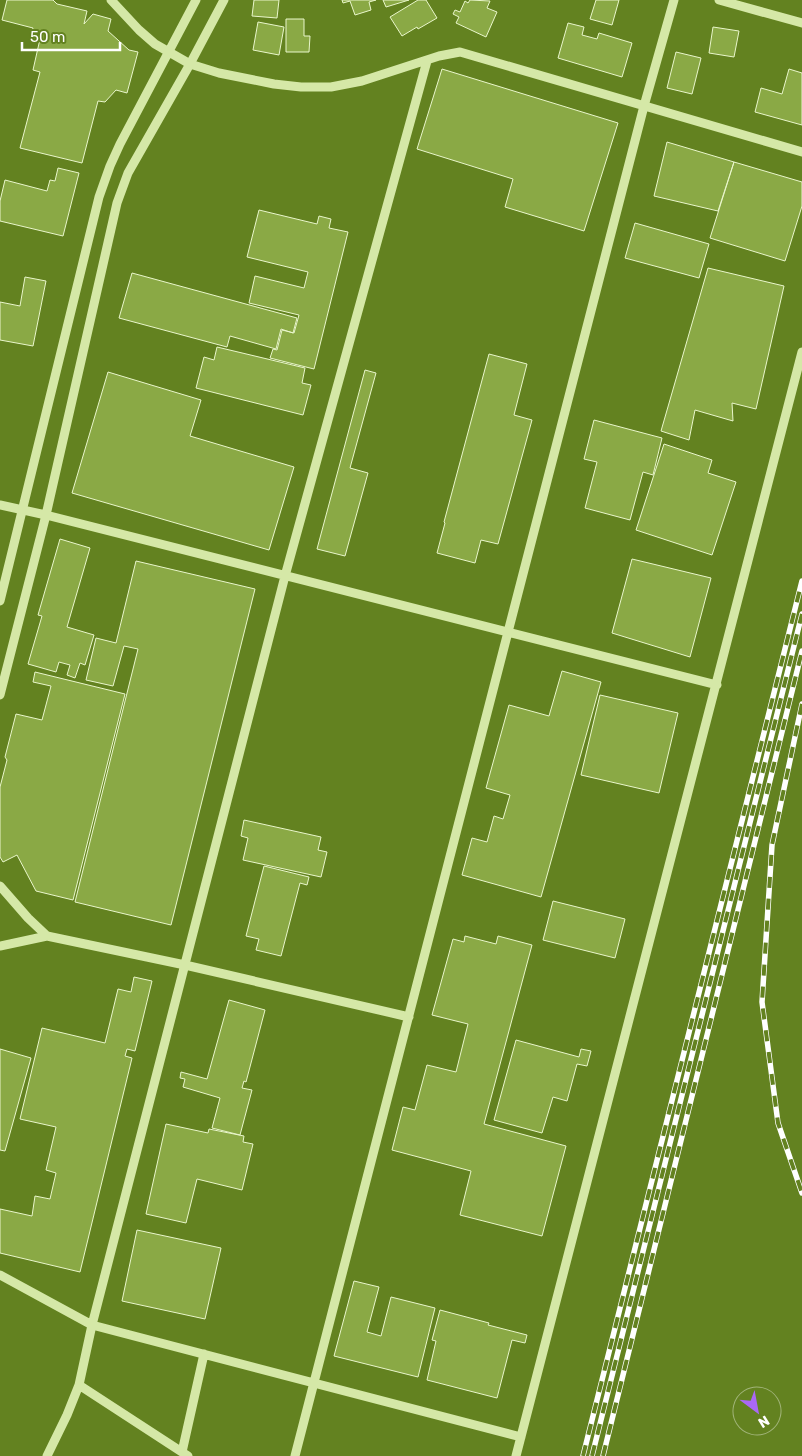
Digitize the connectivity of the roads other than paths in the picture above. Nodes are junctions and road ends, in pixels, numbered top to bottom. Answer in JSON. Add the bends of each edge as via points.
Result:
{"nodes":[{"id":1,"x":111,"y":0,"type":"edge"},
{"id":2,"x":196,"y":0,"type":"edge"},
{"id":3,"x":224,"y":0,"type":"edge"},
{"id":4,"x":674,"y":0,"type":"edge"},
{"id":5,"x":719,"y":0,"type":"edge"},
{"id":6,"x":802,"y":24,"type":"edge"},
{"id":7,"x":169,"y":53,"type":"junction"},
{"id":8,"x":427,"y":61,"type":"junction"},
{"id":9,"x":190,"y":64,"type":"junction"},
{"id":10,"x":644,"y":106,"type":"junction"},
{"id":11,"x":802,"y":152,"type":"edge"},
{"id":12,"x":802,"y":352,"type":"edge"},
{"id":13,"x":0,"y":505,"type":"edge"},
{"id":14,"x":23,"y":511,"type":"junction"},
{"id":15,"x":46,"y":516,"type":"junction"},
{"id":16,"x":285,"y":576,"type":"junction"},
{"id":17,"x":0,"y":601,"type":"edge"},
{"id":18,"x":508,"y":632,"type":"junction"},
{"id":19,"x":717,"y":685,"type":"junction"},
{"id":20,"x":0,"y":695,"type":"edge"},
{"id":21,"x":0,"y":886,"type":"edge"},
{"id":22,"x":47,"y":936,"type":"junction"},
{"id":23,"x":0,"y":946,"type":"edge"},
{"id":24,"x":184,"y":965,"type":"junction"},
{"id":25,"x":409,"y":1017,"type":"junction"},
{"id":26,"x":0,"y":1275,"type":"edge"},
{"id":27,"x":92,"y":1325,"type":"junction"},
{"id":28,"x":204,"y":1354,"type":"junction"},
{"id":29,"x":314,"y":1383,"type":"junction"},
{"id":30,"x":79,"y":1385,"type":"junction"},
{"id":31,"x":522,"y":1437,"type":"junction"},
{"id":32,"x":185,"y":1454,"type":"edge"},
{"id":33,"x":47,"y":1456,"type":"edge"},
{"id":34,"x":295,"y":1456,"type":"edge"},
{"id":35,"x":516,"y":1456,"type":"edge"}],
"edges":[{"from":1,"to":7,"type":"lane","via":[[139,30]]},
{"from":2,"to":7,"type":"lane"},
{"from":3,"to":9,"type":"lane"},
{"from":4,"to":10,"type":"lane"},
{"from":5,"to":6,"type":"lane"},
{"from":7,"to":9,"type":"lane"},
{"from":7,"to":14,"type":"lane","via":[[120,144],[99,196]]},
{"from":8,"to":9,"type":"lane","via":[[331,87],[301,87],[255,80]]},
{"from":8,"to":10,"type":"lane","via":[[460,52]]},
{"from":8,"to":16,"type":"lane"},
{"from":9,"to":15,"type":"lane","via":[[128,173],[117,203]]},
{"from":10,"to":11,"type":"lane"},
{"from":10,"to":18,"type":"lane"},
{"from":12,"to":19,"type":"lane"},
{"from":13,"to":14,"type":"lane"},
{"from":14,"to":15,"type":"lane"},
{"from":14,"to":17,"type":"lane"},
{"from":15,"to":16,"type":"lane"},
{"from":15,"to":20,"type":"lane"},
{"from":16,"to":18,"type":"lane"},
{"from":16,"to":24,"type":"lane"},
{"from":18,"to":19,"type":"lane"},
{"from":18,"to":25,"type":"lane"},
{"from":19,"to":31,"type":"lane"},
{"from":21,"to":22,"type":"lane"},
{"from":22,"to":23,"type":"lane"},
{"from":22,"to":24,"type":"lane"},
{"from":24,"to":25,"type":"lane"},
{"from":24,"to":27,"type":"lane"},
{"from":25,"to":29,"type":"lane"},
{"from":26,"to":27,"type":"lane"},
{"from":27,"to":28,"type":"lane"},
{"from":27,"to":30,"type":"lane"},
{"from":28,"to":29,"type":"lane"},
{"from":28,"to":32,"type":"lane"},
{"from":29,"to":31,"type":"lane"},
{"from":29,"to":34,"type":"lane"},
{"from":30,"to":32,"type":"lane"},
{"from":30,"to":33,"type":"lane"},
{"from":31,"to":35,"type":"lane"}]}
